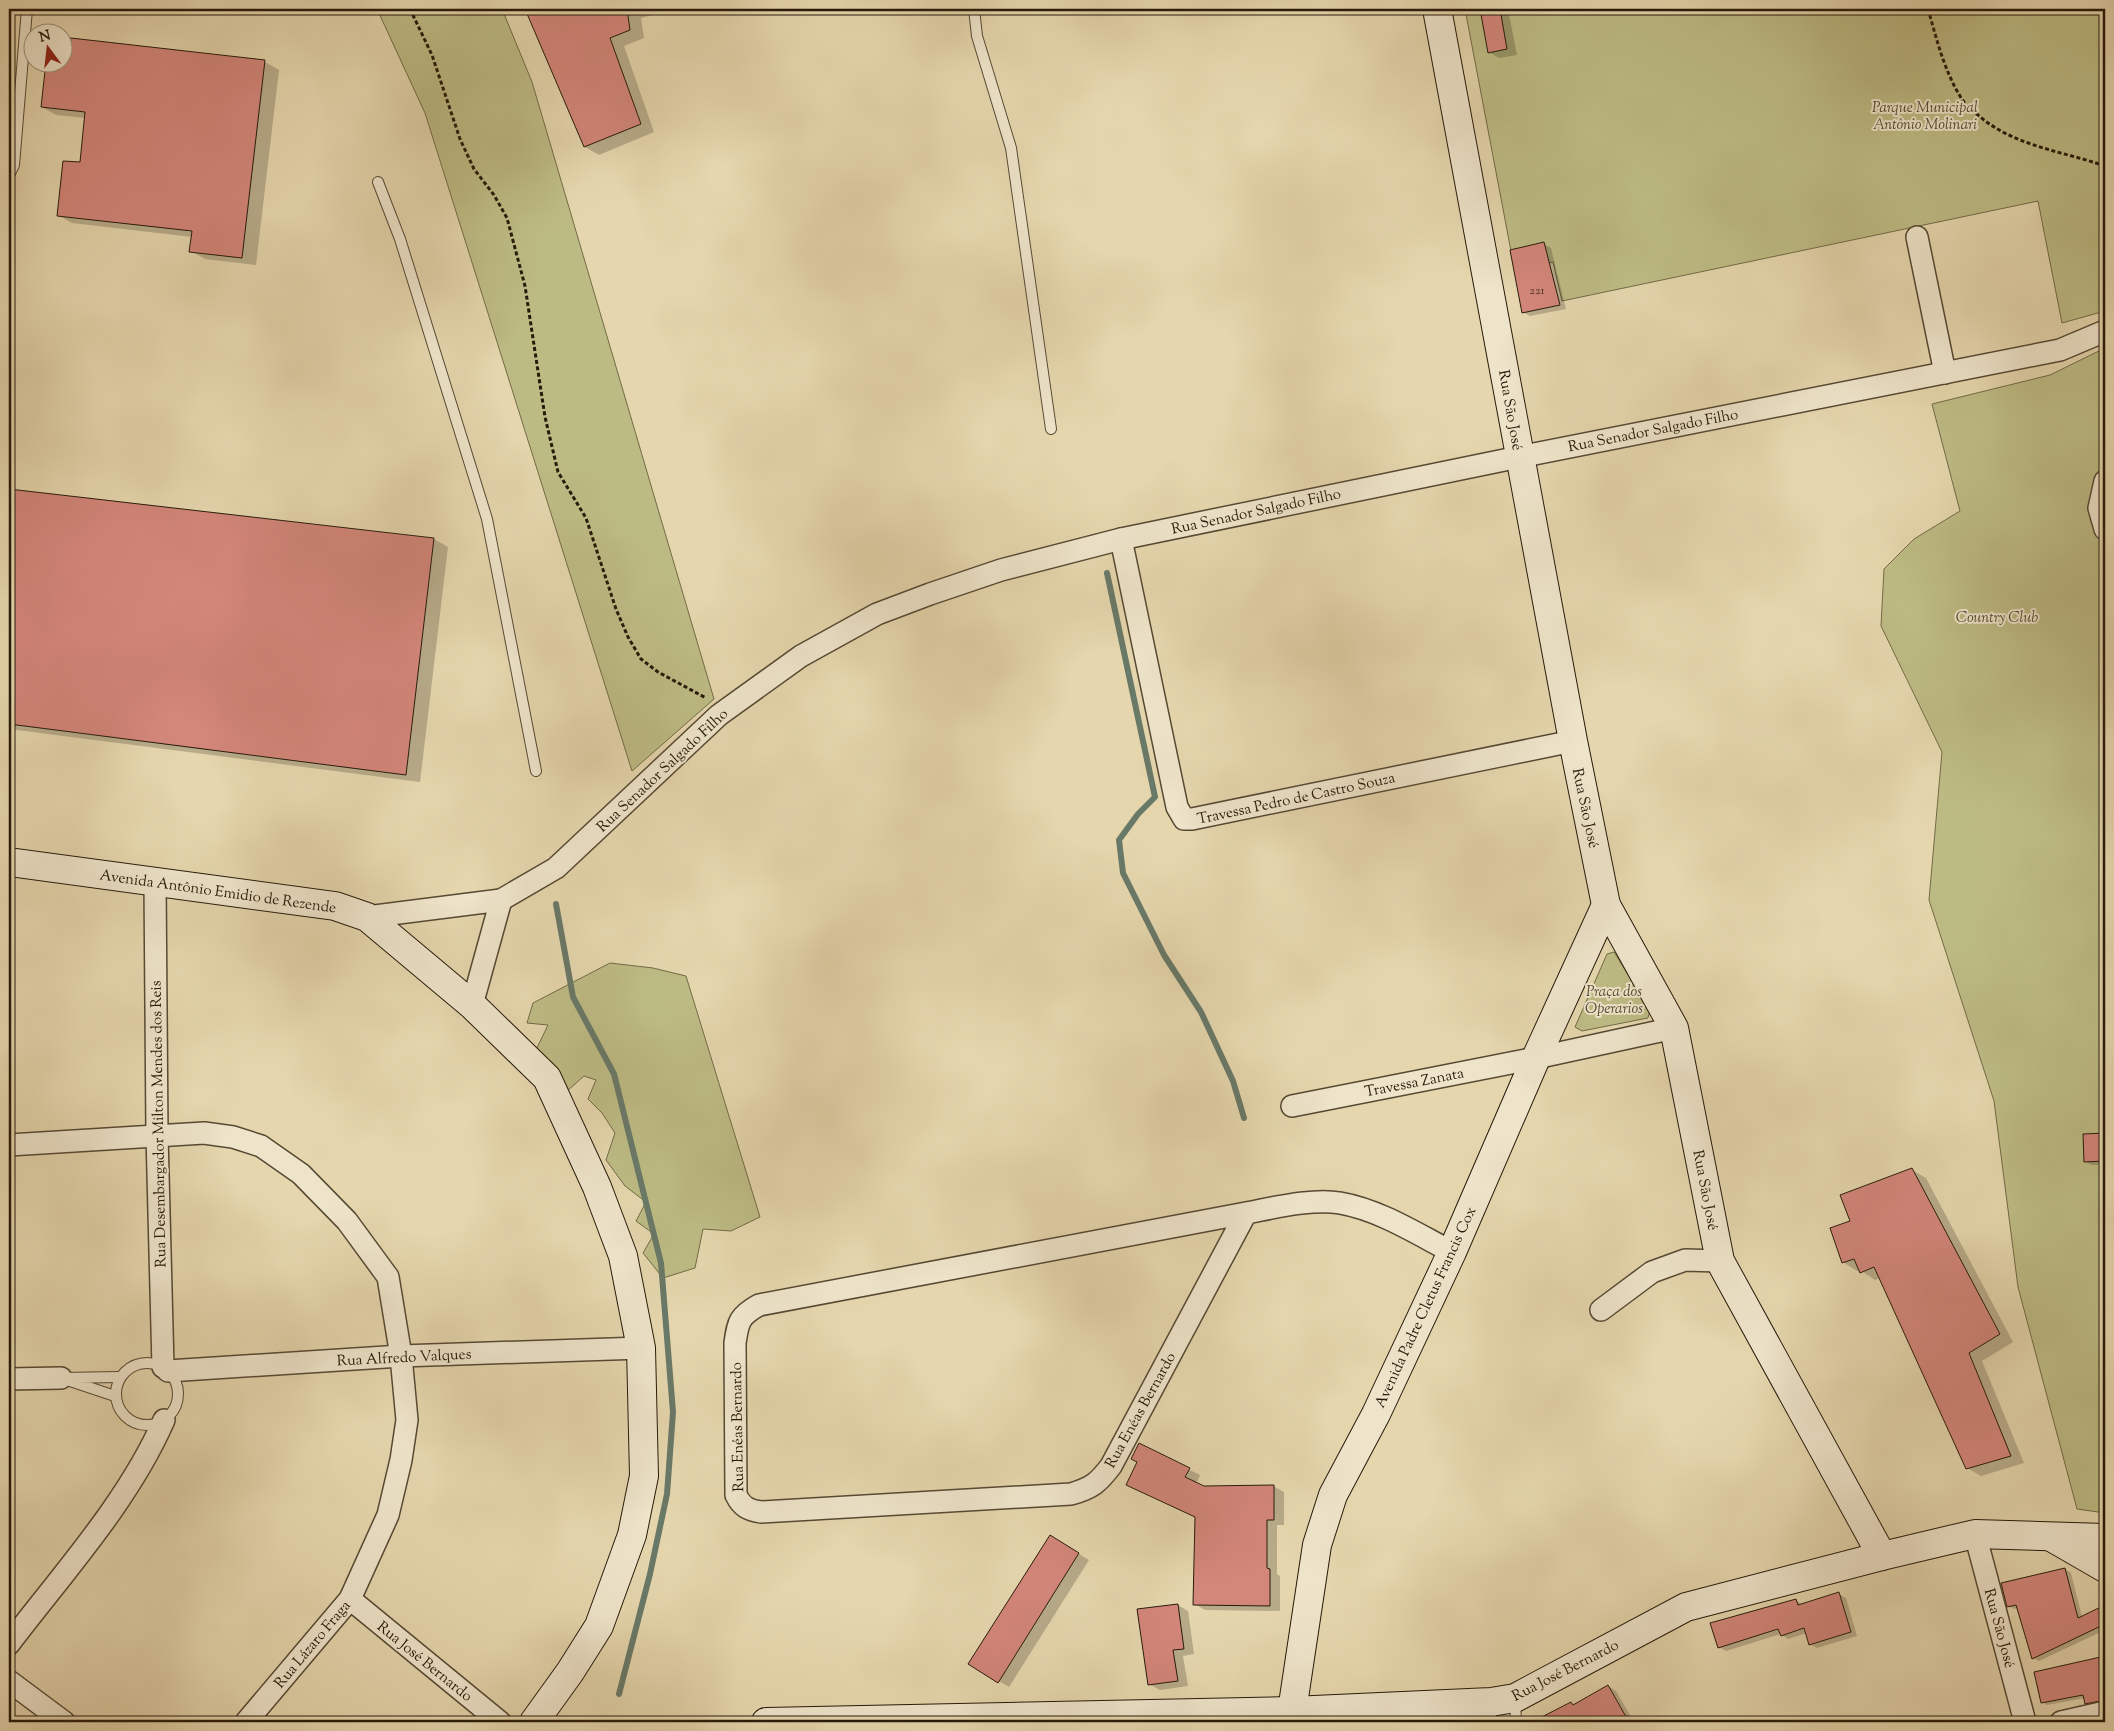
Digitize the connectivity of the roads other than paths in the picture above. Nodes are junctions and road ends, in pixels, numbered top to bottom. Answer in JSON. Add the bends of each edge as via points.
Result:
{"nodes":[{"id":1,"x":27,"y":9,"type":"edge"},
{"id":2,"x":974,"y":9,"type":"edge"},
{"id":3,"x":1437,"y":9,"type":"edge"},
{"id":4,"x":9,"y":175,"type":"edge"},
{"id":5,"x":378,"y":182,"type":"dead end"},
{"id":6,"x":1917,"y":236,"type":"dead end"},
{"id":7,"x":2105,"y":331,"type":"edge"},
{"id":8,"x":1945,"y":373,"type":"junction"},
{"id":9,"x":1051,"y":429,"type":"dead end"},
{"id":10,"x":1519,"y":457,"type":"junction"},
{"id":11,"x":2105,"y":481,"type":"edge"},
{"id":12,"x":2105,"y":530,"type":"edge"},
{"id":13,"x":1121,"y":539,"type":"junction"},
{"id":14,"x":1573,"y":741,"type":"junction"},
{"id":15,"x":536,"y":770,"type":"dead end"},
{"id":16,"x":9,"y":862,"type":"edge"},
{"id":17,"x":155,"y":881,"type":"junction"},
{"id":18,"x":501,"y":900,"type":"junction"},
{"id":19,"x":1606,"y":905,"type":"junction"},
{"id":20,"x":367,"y":917,"type":"junction"},
{"id":21,"x":472,"y":1005,"type":"junction"},
{"id":22,"x":1674,"y":1028,"type":"junction"},
{"id":23,"x":1536,"y":1058,"type":"junction"},
{"id":24,"x":1292,"y":1106,"type":"dead end"},
{"id":25,"x":157,"y":1135,"type":"junction"},
{"id":26,"x":9,"y":1145,"type":"edge"},
{"id":27,"x":1246,"y":1213,"type":"junction"},
{"id":28,"x":1452,"y":1252,"type":"junction"},
{"id":29,"x":1720,"y":1261,"type":"junction"},
{"id":30,"x":1601,"y":1310,"type":"dead end"},
{"id":31,"x":641,"y":1348,"type":"junction"},
{"id":32,"x":401,"y":1356,"type":"junction"},
{"id":33,"x":165,"y":1369,"type":"junction"},
{"id":34,"x":120,"y":1377,"type":"junction"},
{"id":35,"x":61,"y":1378,"type":"junction"},
{"id":36,"x":9,"y":1379,"type":"edge"},
{"id":37,"x":115,"y":1396,"type":"junction"},
{"id":38,"x":164,"y":1420,"type":"junction"},
{"id":39,"x":1975,"y":1534,"type":"junction"},
{"id":40,"x":2047,"y":1535,"type":"junction"},
{"id":41,"x":2105,"y":1538,"type":"edge"},
{"id":42,"x":1882,"y":1556,"type":"junction"},
{"id":43,"x":2105,"y":1568,"type":"edge"},
{"id":44,"x":350,"y":1599,"type":"junction"},
{"id":45,"x":9,"y":1644,"type":"edge"},
{"id":46,"x":9,"y":1680,"type":"edge"},
{"id":47,"x":1503,"y":1711,"type":"edge"},
{"id":48,"x":2105,"y":1712,"type":"edge"},
{"id":49,"x":1292,"y":1716,"type":"edge"},
{"id":50,"x":64,"y":1722,"type":"edge"},
{"id":51,"x":246,"y":1722,"type":"edge"},
{"id":52,"x":500,"y":1722,"type":"edge"},
{"id":53,"x":534,"y":1722,"type":"edge"},
{"id":54,"x":778,"y":1722,"type":"edge"},
{"id":55,"x":2025,"y":1722,"type":"edge"},
{"id":56,"x":2061,"y":1722,"type":"edge"}],
"edges":[{"from":1,"to":4,"type":"lane","via":[[14,164]]},
{"from":2,"to":9,"type":"lane","via":[[977,36],[1011,148]]},
{"from":3,"to":10,"type":"street","name":"Rua São José"},
{"from":5,"to":15,"type":"lane","via":[[400,239],[487,519]]},
{"from":6,"to":8,"type":"street"},
{"from":7,"to":8,"type":"street","name":"Rua Senador Salgado Filho","via":[[2060,350]]},
{"from":8,"to":10,"type":"street","name":"Rua Senador Salgado Filho"},
{"from":10,"to":13,"type":"street","name":"Rua Senador Salgado Filho"},
{"from":10,"to":14,"type":"street","name":"Rua São José"},
{"from":11,"to":12,"type":"street","via":[[2098,508]]},
{"from":13,"to":14,"type":"street","name":"Travessa Pedro de Castro Souza","via":[[1177,807],[1184,819]]},
{"from":13,"to":18,"type":"street","name":"Rua Senador Salgado Filho","via":[[1001,570],[877,614],[801,656],[726,710],[556,868]]},
{"from":14,"to":19,"type":"street","name":"Rua São José"},
{"from":16,"to":17,"type":"street","name":"Avenida Antônio Emidio de Rezende"},
{"from":17,"to":20,"type":"street","name":"Avenida Antônio Emidio de Rezende","via":[[335,906]]},
{"from":17,"to":25,"type":"street","name":"Rua Desembargador Milton Mendes dos Reis"},
{"from":18,"to":20,"type":"street"},
{"from":18,"to":21,"type":"street"},
{"from":19,"to":22,"type":"street","name":"Rua São José"},
{"from":19,"to":23,"type":"street","name":"Avenida Padre Cletus Francis Cox"},
{"from":20,"to":21,"type":"street","name":"Avenida Antônio Emidio de Rezende"},
{"from":21,"to":31,"type":"street","name":"Avenida Antônio Emidio de Rezende","via":[[547,1078],[597,1187],[624,1256]]},
{"from":22,"to":23,"type":"street"},
{"from":22,"to":29,"type":"street","name":"Rua São José"},
{"from":23,"to":24,"type":"street","name":"Travessa Zanata"},
{"from":23,"to":28,"type":"street","name":"Avenida Padre Cletus Francis Cox"},
{"from":25,"to":26,"type":"street","name":"Rua Lázaro Fraga"},
{"from":25,"to":32,"type":"street","name":"Rua Lázaro Fraga","via":[[233,1137],[261,1146],[300,1174],[347,1221],[388,1277]]},
{"from":25,"to":33,"type":"street","name":"Rua Desembargador Milton Mendes dos Reis"},
{"from":27,"to":27,"type":"street","name":"Rua Enéas Bernardo","via":[[759,1305],[738,1323],[735,1343],[736,1496],[741,1505],[761,1512],[1071,1494],[1088,1489],[1111,1466]]},
{"from":27,"to":28,"type":"street","name":"Rua Enéas Bernardo","via":[[1298,1204],[1339,1203],[1374,1213]]},
{"from":28,"to":49,"type":"street","name":"Avenida Padre Cletus Francis Cox","via":[[1376,1414],[1333,1495],[1317,1545]]},
{"from":29,"to":30,"type":"street","via":[[1685,1260],[1652,1272]]},
{"from":29,"to":42,"type":"street","name":"Rua São José"},
{"from":31,"to":32,"type":"street","name":"Rua Alfredo Valques"},
{"from":31,"to":53,"type":"street","name":"Avenida Antônio Emidio de Rezende","via":[[644,1476],[632,1535],[599,1626]]},
{"from":32,"to":33,"type":"street","name":"Rua Alfredo Valques"},
{"from":32,"to":44,"type":"street","name":"Rua Lázaro Fraga","via":[[407,1420],[401,1460],[388,1515]]},
{"from":33,"to":34,"type":"lane","via":[[144,1362],[126,1370]]},
{"from":33,"to":38,"type":"lane","name":"Rua Desembargador Milton Mendes dos Reis","via":[[174,1378],[178,1396],[176,1406]]},
{"from":34,"to":35,"type":"lane"},
{"from":34,"to":37,"type":"lane"},
{"from":35,"to":36,"type":"street"},
{"from":35,"to":37,"type":"lane"},
{"from":37,"to":38,"type":"lane","via":[[121,1411],[132,1422],[148,1424]]},
{"from":38,"to":45,"type":"street","name":"Rua Desembargador Milton Mendes dos Reis","via":[[124,1494]]},
{"from":39,"to":40,"type":"street","name":"Rua José Bernardo"},
{"from":39,"to":42,"type":"street","name":"Rua José Bernardo"},
{"from":39,"to":55,"type":"street","name":"Rua São José"},
{"from":40,"to":41,"type":"street","name":"Rua José Bernardo"},
{"from":40,"to":43,"type":"street","name":"Rua José Bernardo"},
{"from":42,"to":47,"type":"street","name":"Rua José Bernardo","via":[[1686,1607]]},
{"from":44,"to":51,"type":"street","name":"Rua Lázaro Fraga"},
{"from":44,"to":52,"type":"street","name":"Rua José Bernardo"},
{"from":46,"to":50,"type":"street"},
{"from":47,"to":49,"type":"street","name":"Rua José Bernardo"},
{"from":48,"to":56,"type":"street"},
{"from":49,"to":54,"type":"street","name":"Rua José Bernardo"}]}
